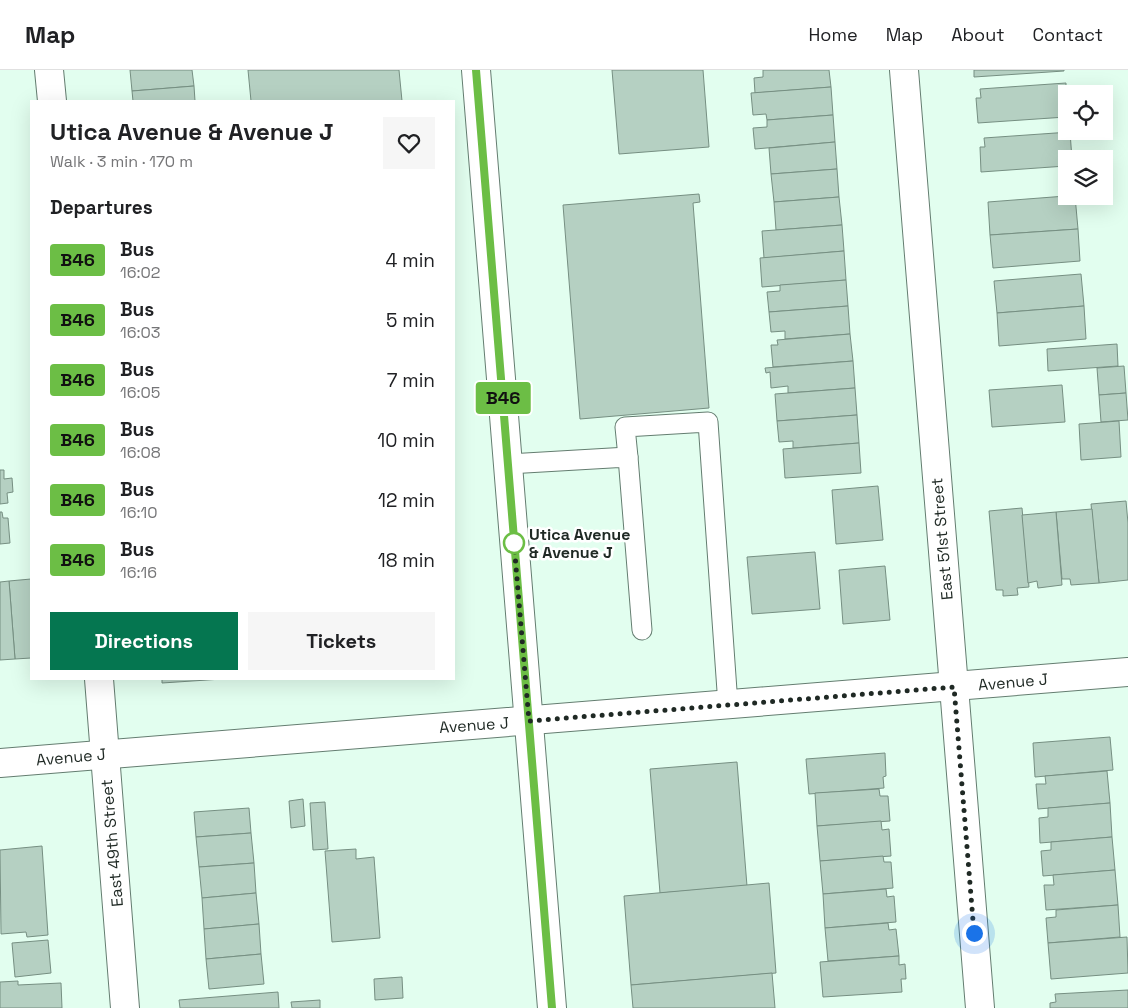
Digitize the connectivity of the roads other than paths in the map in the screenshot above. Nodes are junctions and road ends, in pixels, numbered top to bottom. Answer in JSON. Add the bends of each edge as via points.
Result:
{"nodes":[{"id":1,"x":49,"y":70,"type":"edge"},
{"id":2,"x":476,"y":70,"type":"edge"},
{"id":3,"x":904,"y":70,"type":"edge"},
{"id":4,"x":52,"y":100,"type":"edge"},
{"id":5,"x":628,"y":457,"type":"junction"},
{"id":6,"x":508,"y":464,"type":"junction"},
{"id":7,"x":642,"y":630,"type":"dead end"},
{"id":8,"x":1128,"y":672,"type":"edge"},
{"id":9,"x":99,"y":680,"type":"edge"},
{"id":10,"x":954,"y":687,"type":"junction"},
{"id":11,"x":728,"y":704,"type":"junction"},
{"id":12,"x":529,"y":721,"type":"junction"},
{"id":13,"x":105,"y":754,"type":"junction"},
{"id":14,"x":0,"y":762,"type":"edge"},
{"id":15,"x":125,"y":1008,"type":"edge"},
{"id":16,"x":552,"y":1008,"type":"edge"},
{"id":17,"x":980,"y":1008,"type":"edge"}],
"edges":[{"from":1,"to":4,"type":"street"},
{"from":2,"to":6,"type":"street"},
{"from":3,"to":10,"type":"street","name":"East 51st Street"},
{"from":5,"to":6,"type":"lane"},
{"from":5,"to":7,"type":"lane"},
{"from":5,"to":11,"type":"lane","via":[[625,427],[708,422]]},
{"from":6,"to":12,"type":"street"},
{"from":8,"to":10,"type":"street","name":"Avenue J"},
{"from":9,"to":13,"type":"street","name":"East 49th Street"},
{"from":10,"to":11,"type":"street","name":"Avenue J"},
{"from":10,"to":17,"type":"street","name":"East 51st Street"},
{"from":11,"to":12,"type":"street","name":"Avenue J"},
{"from":12,"to":13,"type":"street","name":"Avenue J"},
{"from":12,"to":16,"type":"street"},
{"from":13,"to":14,"type":"street","name":"Avenue J"},
{"from":13,"to":15,"type":"street","name":"East 49th Street"}]}
